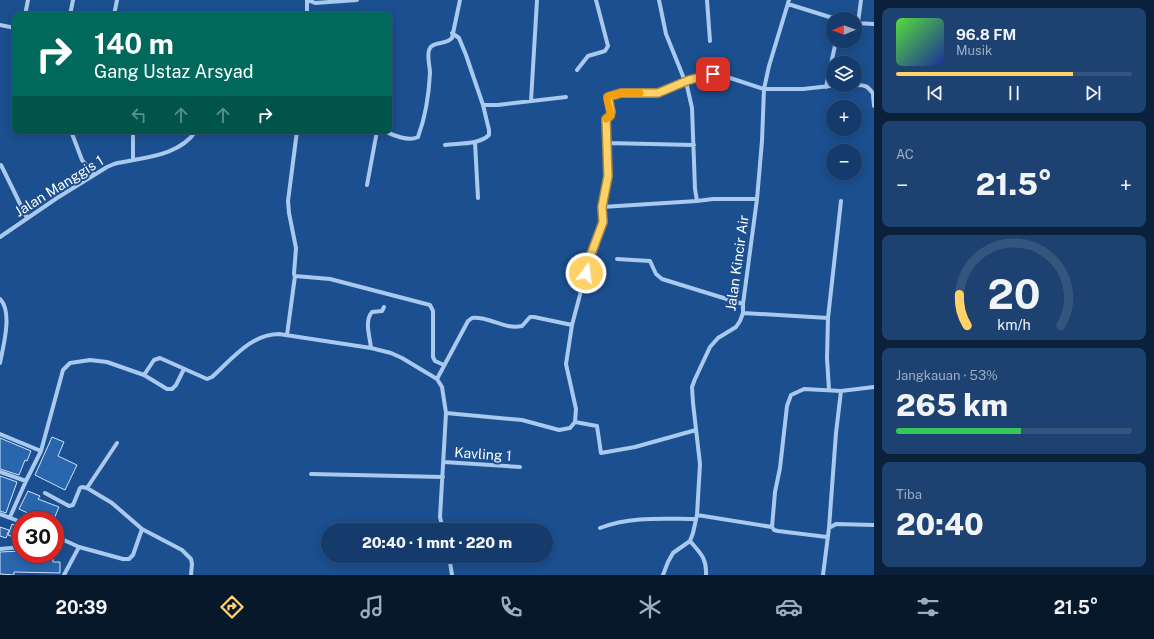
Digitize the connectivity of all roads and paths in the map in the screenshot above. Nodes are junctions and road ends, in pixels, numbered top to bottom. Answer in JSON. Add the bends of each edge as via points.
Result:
{"nodes":[{"id":1,"x":28,"y":0,"type":"edge"},
{"id":2,"x":73,"y":0,"type":"edge"},
{"id":3,"x":117,"y":0,"type":"edge"},
{"id":4,"x":307,"y":0,"type":"edge"},
{"id":5,"x":357,"y":0,"type":"edge"},
{"id":6,"x":460,"y":0,"type":"edge"},
{"id":7,"x":537,"y":0,"type":"edge"},
{"id":8,"x":596,"y":0,"type":"edge"},
{"id":9,"x":659,"y":0,"type":"edge"},
{"id":10,"x":707,"y":0,"type":"edge"},
{"id":11,"x":861,"y":0,"type":"edge"},
{"id":12,"x":788,"y":2,"type":"edge"},
{"id":13,"x":26,"y":12,"type":"edge"},
{"id":14,"x":71,"y":12,"type":"edge"},
{"id":15,"x":115,"y":12,"type":"edge"},
{"id":16,"x":307,"y":12,"type":"edge"},
{"id":17,"x":858,"y":12,"type":"edge"},
{"id":18,"x":826,"y":15,"type":"edge"},
{"id":19,"x":862,"y":23,"type":"edge"},
{"id":20,"x":874,"y":24,"type":"edge"},
{"id":21,"x":0,"y":25,"type":"edge"},
{"id":22,"x":12,"y":27,"type":"edge"},
{"id":23,"x":452,"y":33,"type":"junction"},
{"id":24,"x":710,"y":41,"type":"dead end"},
{"id":25,"x":577,"y":70,"type":"dead end"},
{"id":26,"x":685,"y":82,"type":"junction"},
{"id":27,"x":862,"y":86,"type":"edge"},
{"id":28,"x":826,"y":87,"type":"edge"},
{"id":29,"x":764,"y":89,"type":"junction"},
{"id":30,"x":874,"y":95,"type":"edge"},
{"id":31,"x":566,"y":97,"type":"dead end"},
{"id":32,"x":531,"y":101,"type":"junction"},
{"id":33,"x":483,"y":105,"type":"junction"},
{"id":34,"x":874,"y":106,"type":"edge"},
{"id":35,"x":72,"y":134,"type":"edge"},
{"id":36,"x":133,"y":134,"type":"edge"},
{"id":37,"x":194,"y":134,"type":"edge"},
{"id":38,"x":297,"y":134,"type":"edge"},
{"id":39,"x":376,"y":134,"type":"edge"},
{"id":40,"x":392,"y":134,"type":"edge"},
{"id":41,"x":475,"y":142,"type":"junction"},
{"id":42,"x":607,"y":143,"type":"junction"},
{"id":43,"x":445,"y":145,"type":"dead end"},
{"id":44,"x":694,"y":145,"type":"junction"},
{"id":45,"x":133,"y":160,"type":"junction"},
{"id":46,"x":1,"y":165,"type":"dead end"},
{"id":47,"x":94,"y":175,"type":"junction"},
{"id":48,"x":368,"y":185,"type":"dead end"},
{"id":49,"x":478,"y":198,"type":"dead end"},
{"id":50,"x":757,"y":199,"type":"junction"},
{"id":51,"x":697,"y":201,"type":"junction"},
{"id":52,"x":841,"y":201,"type":"dead end"},
{"id":53,"x":602,"y":207,"type":"junction"},
{"id":54,"x":27,"y":218,"type":"junction"},
{"id":55,"x":0,"y":237,"type":"edge"},
{"id":56,"x":617,"y":259,"type":"dead end"},
{"id":57,"x":295,"y":276,"type":"junction"},
{"id":58,"x":0,"y":299,"type":"edge"},
{"id":59,"x":744,"y":304,"type":"junction"},
{"id":60,"x":384,"y":307,"type":"dead end"},
{"id":61,"x":744,"y":313,"type":"junction"},
{"id":62,"x":828,"y":318,"type":"junction"},
{"id":63,"x":572,"y":325,"type":"junction"},
{"id":64,"x":287,"y":335,"type":"junction"},
{"id":65,"x":371,"y":348,"type":"junction"},
{"id":66,"x":0,"y":363,"type":"edge"},
{"id":67,"x":444,"y":365,"type":"junction"},
{"id":68,"x":184,"y":369,"type":"junction"},
{"id":69,"x":144,"y":375,"type":"junction"},
{"id":70,"x":437,"y":379,"type":"junction"},
{"id":71,"x":874,"y":387,"type":"edge"},
{"id":72,"x":829,"y":390,"type":"junction"},
{"id":73,"x":841,"y":391,"type":"junction"},
{"id":74,"x":446,"y":414,"type":"junction"},
{"id":75,"x":574,"y":422,"type":"junction"},
{"id":76,"x":696,"y":430,"type":"junction"},
{"id":77,"x":0,"y":434,"type":"edge"},
{"id":78,"x":117,"y":443,"type":"dead end"},
{"id":79,"x":41,"y":451,"type":"junction"},
{"id":80,"x":444,"y":462,"type":"junction"},
{"id":81,"x":520,"y":467,"type":"dead end"},
{"id":82,"x":0,"y":472,"type":"edge"},
{"id":83,"x":311,"y":474,"type":"dead end"},
{"id":84,"x":443,"y":477,"type":"junction"},
{"id":85,"x":26,"y":481,"type":"junction"},
{"id":86,"x":87,"y":488,"type":"junction"},
{"id":87,"x":44,"y":493,"type":"dead end"},
{"id":88,"x":0,"y":514,"type":"edge"},
{"id":89,"x":10,"y":517,"type":"joint"},
{"id":90,"x":697,"y":517,"type":"junction"},
{"id":91,"x":441,"y":523,"type":"edge"},
{"id":92,"x":874,"y":525,"type":"edge"},
{"id":93,"x":772,"y":527,"type":"junction"},
{"id":94,"x":600,"y":528,"type":"dead end"},
{"id":95,"x":829,"y":528,"type":"junction"},
{"id":96,"x":142,"y":529,"type":"junction"},
{"id":97,"x":827,"y":537,"type":"junction"},
{"id":98,"x":64,"y":540,"type":"edge"},
{"id":99,"x":690,"y":541,"type":"junction"},
{"id":100,"x":79,"y":547,"type":"junction"},
{"id":101,"x":12,"y":548,"type":"edge"},
{"id":102,"x":0,"y":549,"type":"edge"},
{"id":103,"x":450,"y":563,"type":"edge"},
{"id":104,"x":64,"y":575,"type":"edge"},
{"id":105,"x":191,"y":575,"type":"edge"},
{"id":106,"x":452,"y":575,"type":"edge"},
{"id":107,"x":664,"y":575,"type":"edge"},
{"id":108,"x":706,"y":575,"type":"edge"},
{"id":109,"x":823,"y":575,"type":"edge"}],
"edges":[{"from":1,"to":13,"type":"street"},
{"from":2,"to":14,"type":"street"},
{"from":3,"to":15,"type":"street"},
{"from":4,"to":5,"type":"street","via":[[315,3]]},
{"from":4,"to":16,"type":"street"},
{"from":6,"to":23,"type":"street"},
{"from":7,"to":32,"type":"street"},
{"from":8,"to":25,"type":"street","via":[[608,46],[605,51],[588,56]]},
{"from":9,"to":26,"type":"street","via":[[666,34]]},
{"from":10,"to":24,"type":"street"},
{"from":11,"to":17,"type":"street"},
{"from":12,"to":18,"type":"street"},
{"from":12,"to":29,"type":"street","name":"Jalan Kincir Air","via":[[772,52]]},
{"from":19,"to":20,"type":"street"},
{"from":21,"to":22,"type":"street"},
{"from":23,"to":33,"type":"street","via":[[459,38]]},
{"from":23,"to":40,"type":"street","via":[[452,38],[448,42],[430,47],[430,73],[418,138]]},
{"from":26,"to":29,"type":"street","via":[[713,74]]},
{"from":26,"to":42,"type":"street","via":[[658,93],[621,93],[609,96],[607,99],[611,112],[606,119]]},
{"from":26,"to":44,"type":"street","via":[[692,108]]},
{"from":27,"to":30,"type":"street","via":[[871,89]]},
{"from":28,"to":29,"type":"street"},
{"from":29,"to":50,"type":"street","name":"Jalan Kincir Air"},
{"from":30,"to":34,"type":"street"},
{"from":31,"to":32,"type":"street"},
{"from":32,"to":33,"type":"street"},
{"from":33,"to":41,"type":"street","via":[[489,135]]},
{"from":35,"to":47,"type":"street","via":[[82,160]]},
{"from":36,"to":45,"type":"street"},
{"from":37,"to":45,"type":"street","name":"Jalan Manggis 1","via":[[179,148]]},
{"from":38,"to":57,"type":"street","via":[[288,206],[296,248]]},
{"from":39,"to":48,"type":"street"},
{"from":41,"to":43,"type":"street"},
{"from":41,"to":49,"type":"street"},
{"from":42,"to":44,"type":"street"},
{"from":42,"to":53,"type":"street","via":[[607,178]]},
{"from":44,"to":51,"type":"street"},
{"from":45,"to":47,"type":"street","name":"Jalan Manggis 1","via":[[114,164]]},
{"from":46,"to":54,"type":"street"},
{"from":47,"to":54,"type":"street","name":"Jalan Manggis 1"},
{"from":50,"to":51,"type":"street"},
{"from":50,"to":59,"type":"street","name":"Jalan Kincir Air"},
{"from":51,"to":53,"type":"street"},
{"from":52,"to":62,"type":"street"},
{"from":53,"to":63,"type":"street","via":[[603,222],[590,257]]},
{"from":54,"to":55,"type":"street","name":"Jalan Manggis 1"},
{"from":56,"to":59,"type":"street","via":[[650,261],[656,274],[662,279]]},
{"from":57,"to":64,"type":"street"},
{"from":57,"to":67,"type":"street","via":[[330,279],[430,305],[433,311],[433,357],[435,361]]},
{"from":58,"to":66,"type":"street","via":[[6,310],[6,318]]},
{"from":59,"to":61,"type":"street","name":"Jalan Kincir Air"},
{"from":60,"to":65,"type":"street","via":[[382,311],[372,312],[369,317]]},
{"from":61,"to":62,"type":"street"},
{"from":61,"to":76,"type":"street","name":"Jalan Kincir Air","via":[[736,326],[718,338],[710,348],[695,379],[692,387]]},
{"from":62,"to":72,"type":"street"},
{"from":63,"to":67,"type":"street","via":[[530,317],[522,326],[508,326],[482,318],[472,318]]},
{"from":63,"to":75,"type":"street","via":[[566,364],[576,409]]},
{"from":64,"to":65,"type":"street"},
{"from":64,"to":68,"type":"street","via":[[264,336],[206,379]]},
{"from":65,"to":70,"type":"street","via":[[398,355]]},
{"from":67,"to":70,"type":"street"},
{"from":68,"to":69,"type":"street","via":[[160,358],[154,360]]},
{"from":68,"to":69,"type":"street","via":[[172,389],[167,389]]},
{"from":69,"to":79,"type":"street","via":[[108,362],[90,360],[70,363],[63,370]]},
{"from":70,"to":74,"type":"street","via":[[442,387]]},
{"from":71,"to":73,"type":"street"},
{"from":72,"to":73,"type":"street"},
{"from":72,"to":93,"type":"street","via":[[804,389],[792,395],[787,406]]},
{"from":73,"to":95,"type":"street"},
{"from":74,"to":75,"type":"street","via":[[522,420],[559,430],[570,428]]},
{"from":74,"to":80,"type":"street"},
{"from":75,"to":76,"type":"street","via":[[597,426],[601,453],[635,447]]},
{"from":76,"to":90,"type":"street","name":"Jalan Kincir Air","via":[[700,464]]},
{"from":77,"to":79,"type":"street"},
{"from":78,"to":86,"type":"street"},
{"from":79,"to":85,"type":"street"},
{"from":80,"to":81,"type":"street","name":"Kavling 1"},
{"from":80,"to":84,"type":"street"},
{"from":82,"to":85,"type":"street"},
{"from":83,"to":84,"type":"street"},
{"from":84,"to":91,"type":"street"},
{"from":85,"to":89,"type":"street"},
{"from":86,"to":87,"type":"street","via":[[80,488],[71,506]]},
{"from":86,"to":96,"type":"street","via":[[112,503]]},
{"from":88,"to":89,"type":"street"},
{"from":90,"to":93,"type":"street"},
{"from":90,"to":94,"type":"street","via":[[642,518]]},
{"from":90,"to":99,"type":"street","name":"Jalan Kincir Air"},
{"from":92,"to":95,"type":"street","via":[[836,524]]},
{"from":93,"to":97,"type":"street","via":[[778,531]]},
{"from":95,"to":97,"type":"street"},
{"from":96,"to":100,"type":"street","via":[[130,559]]},
{"from":96,"to":105,"type":"street","via":[[182,550],[192,559]]},
{"from":97,"to":109,"type":"street"},
{"from":98,"to":100,"type":"street"},
{"from":99,"to":107,"type":"street","via":[[673,553]]},
{"from":99,"to":108,"type":"street","via":[[702,554],[707,565]]},
{"from":100,"to":104,"type":"street"},
{"from":101,"to":102,"type":"street"},
{"from":103,"to":106,"type":"street"}]}
